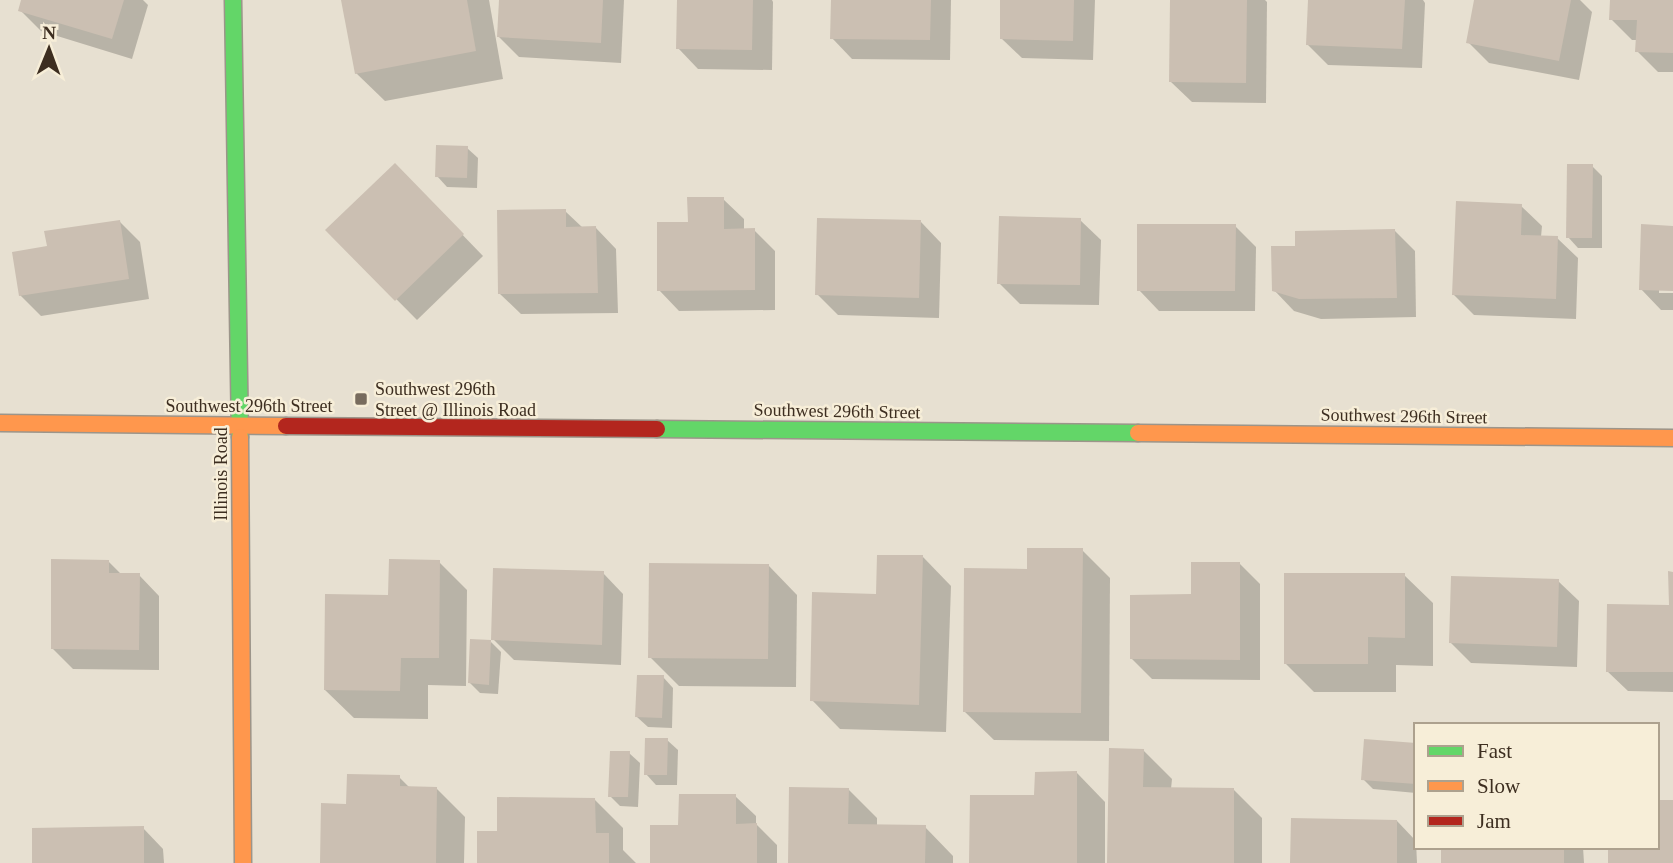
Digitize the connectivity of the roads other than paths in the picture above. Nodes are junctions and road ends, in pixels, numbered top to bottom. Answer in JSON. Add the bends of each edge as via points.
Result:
{"nodes":[{"id":1,"x":233,"y":0,"type":"edge"},
{"id":2,"x":0,"y":423,"type":"edge"},
{"id":3,"x":240,"y":425,"type":"junction"},
{"id":4,"x":1673,"y":438,"type":"edge"},
{"id":5,"x":243,"y":863,"type":"edge"}],
"edges":[{"from":1,"to":3,"type":"street","name":"Illinois Road"},
{"from":2,"to":3,"type":"street","name":"Southwest 296th Street"},
{"from":3,"to":4,"type":"street","name":"Southwest 296th Street"},
{"from":3,"to":5,"type":"street","name":"Illinois Road"}]}
